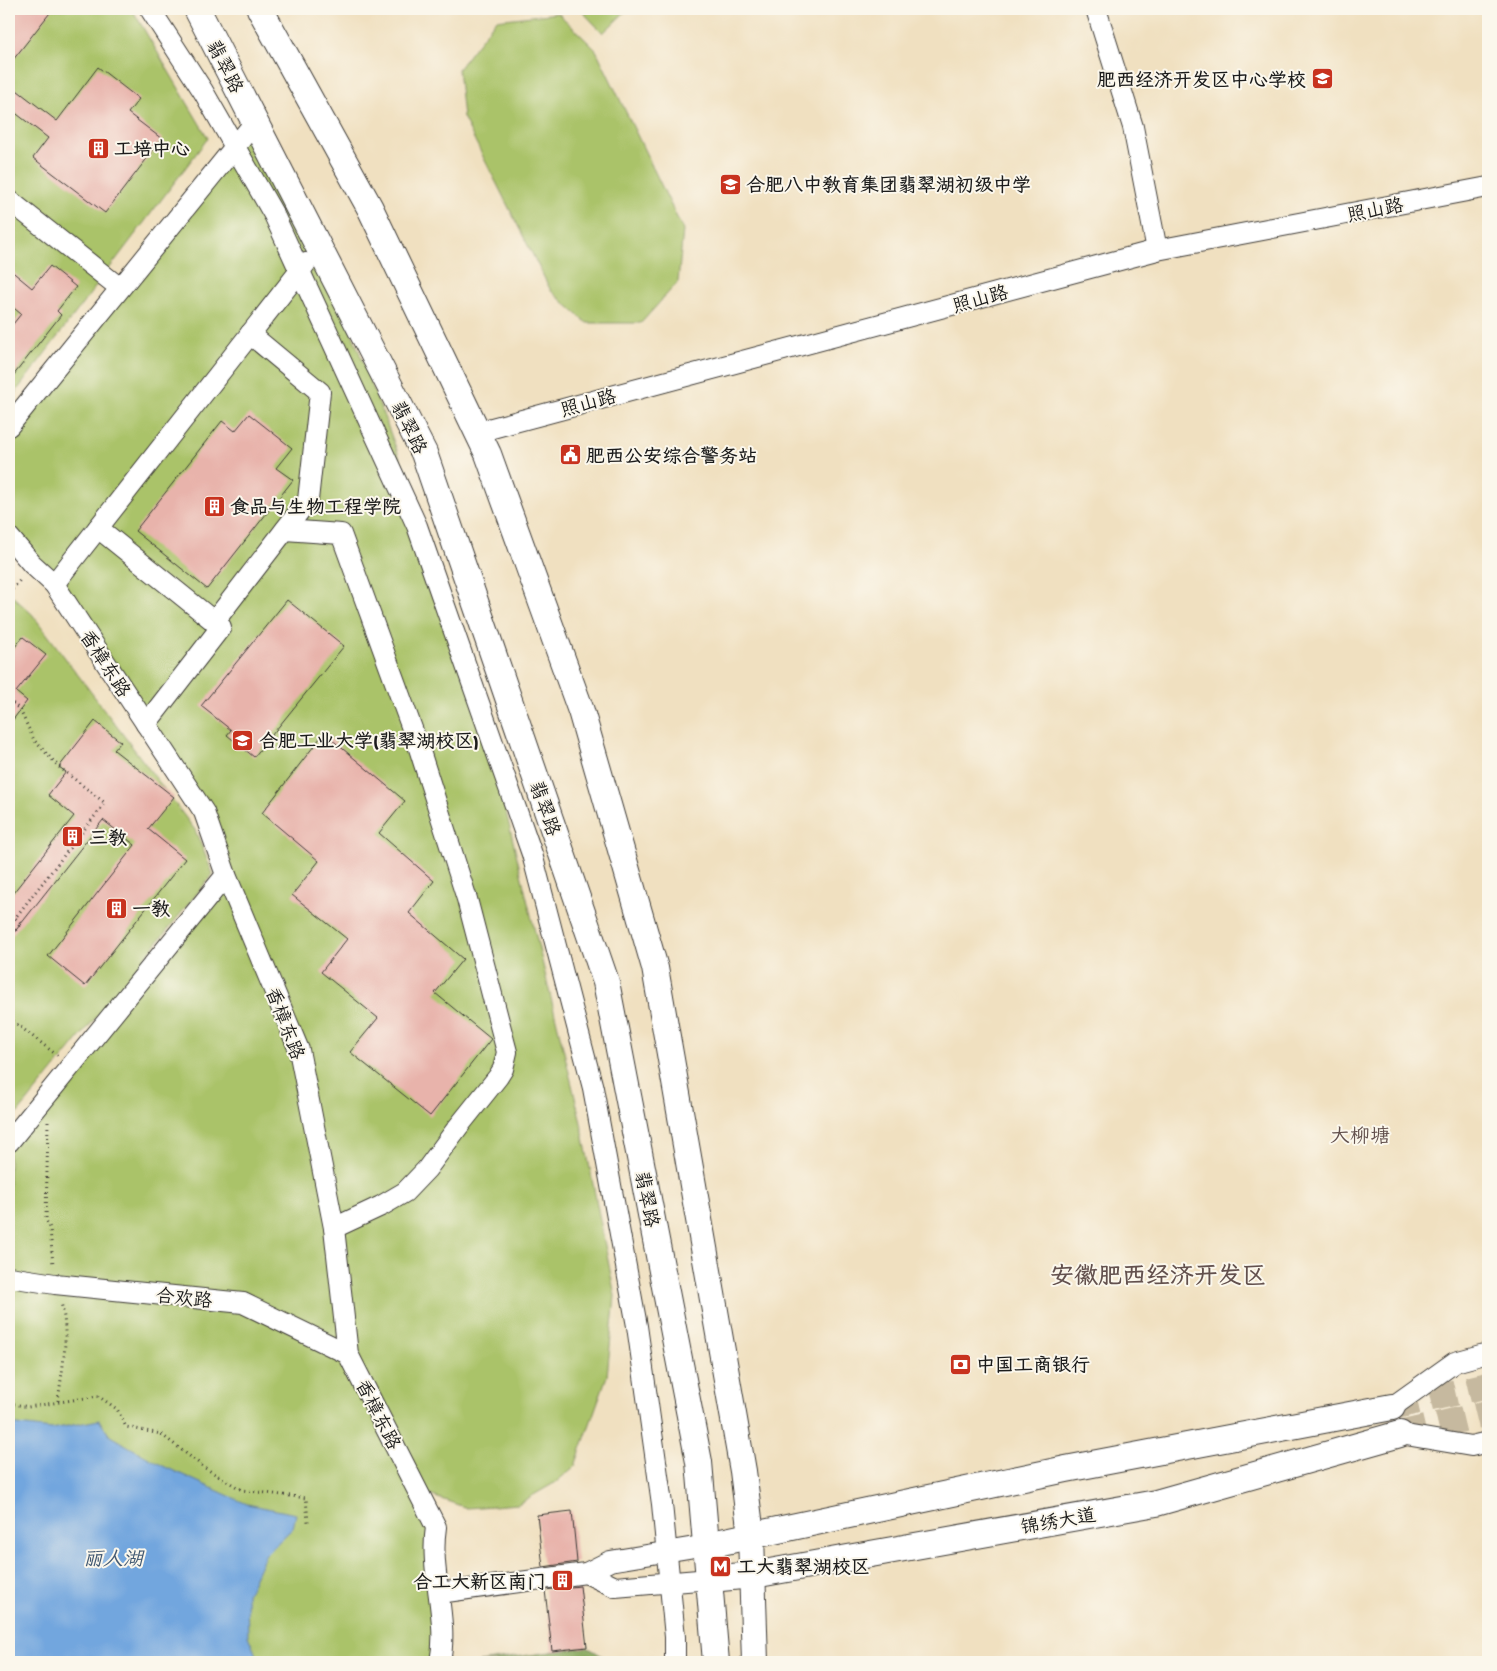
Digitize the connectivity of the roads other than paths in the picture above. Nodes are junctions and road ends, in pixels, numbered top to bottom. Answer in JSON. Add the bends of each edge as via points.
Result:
{"nodes":[{"id":1,"x":150,"y":9,"type":"edge"},
{"id":2,"x":197,"y":9,"type":"edge"},
{"id":3,"x":260,"y":9,"type":"edge"},
{"id":4,"x":1096,"y":9,"type":"edge"},
{"id":5,"x":255,"y":122,"type":"junction"},
{"id":6,"x":235,"y":147,"type":"junction"},
{"id":7,"x":1488,"y":187,"type":"edge"},
{"id":8,"x":9,"y":200,"type":"edge"},
{"id":9,"x":319,"y":247,"type":"junction"},
{"id":10,"x":1157,"y":250,"type":"junction"},
{"id":11,"x":300,"y":271,"type":"junction"},
{"id":12,"x":120,"y":288,"type":"junction"},
{"id":13,"x":250,"y":334,"type":"junction"},
{"id":14,"x":9,"y":426,"type":"edge"},
{"id":15,"x":477,"y":432,"type":"junction"},
{"id":16,"x":98,"y":528,"type":"junction"},
{"id":17,"x":285,"y":530,"type":"junction"},
{"id":18,"x":9,"y":537,"type":"edge"},
{"id":19,"x":54,"y":584,"type":"junction"},
{"id":20,"x":214,"y":622,"type":"junction"},
{"id":21,"x":146,"y":724,"type":"junction"},
{"id":22,"x":226,"y":875,"type":"junction"},
{"id":23,"x":9,"y":1142,"type":"edge"},
{"id":24,"x":334,"y":1228,"type":"junction"},
{"id":25,"x":9,"y":1277,"type":"edge"},
{"id":26,"x":1488,"y":1353,"type":"edge"},
{"id":27,"x":348,"y":1354,"type":"junction"},
{"id":28,"x":1392,"y":1408,"type":"joint"},
{"id":29,"x":1400,"y":1434,"type":"joint"},
{"id":30,"x":1488,"y":1442,"type":"edge"},
{"id":31,"x":751,"y":1535,"type":"junction"},
{"id":32,"x":707,"y":1545,"type":"junction"},
{"id":33,"x":667,"y":1552,"type":"junction"},
{"id":34,"x":586,"y":1573,"type":"junction"},
{"id":35,"x":753,"y":1575,"type":"junction"},
{"id":36,"x":710,"y":1579,"type":"junction"},
{"id":37,"x":670,"y":1582,"type":"junction"},
{"id":38,"x":439,"y":1591,"type":"junction"},
{"id":39,"x":440,"y":1662,"type":"edge"},
{"id":40,"x":675,"y":1662,"type":"edge"},
{"id":41,"x":716,"y":1662,"type":"edge"},
{"id":42,"x":755,"y":1662,"type":"edge"}],
"edges":[{"from":1,"to":6,"type":"street"},
{"from":2,"to":5,"type":"main road","name":"翡翠路"},
{"from":3,"to":15,"type":"main road","via":[[370,208]]},
{"from":4,"to":10,"type":"street","via":[[1133,127]]},
{"from":5,"to":6,"type":"street"},
{"from":5,"to":9,"type":"main road","name":"翡翠路"},
{"from":6,"to":11,"type":"street","via":[[274,214]]},
{"from":6,"to":12,"type":"street"},
{"from":7,"to":10,"type":"street","name":"照山路"},
{"from":8,"to":12,"type":"street"},
{"from":9,"to":11,"type":"street"},
{"from":9,"to":32,"type":"main road","name":"翡翠路","via":[[424,453],[606,982],[699,1462]]},
{"from":10,"to":15,"type":"street","name":"照山路"},
{"from":11,"to":13,"type":"street"},
{"from":11,"to":33,"type":"street","via":[[417,526],[532,854],[592,1088],[637,1326]]},
{"from":12,"to":14,"type":"street"},
{"from":13,"to":16,"type":"street"},
{"from":13,"to":17,"type":"street","via":[[320,392],[308,500]]},
{"from":15,"to":31,"type":"main road","via":[[488,454],[581,711],[655,968],[742,1461]]},
{"from":16,"to":19,"type":"street"},
{"from":16,"to":20,"type":"street"},
{"from":17,"to":20,"type":"street"},
{"from":17,"to":24,"type":"street","via":[[341,534],[424,764],[467,900],[507,1052],[498,1077],[427,1169],[405,1192]]},
{"from":18,"to":19,"type":"street","name":"香樟东路"},
{"from":19,"to":21,"type":"street","name":"香樟东路"},
{"from":20,"to":21,"type":"street","via":[[221,627]]},
{"from":21,"to":22,"type":"street","name":"香樟东路","via":[[204,812]]},
{"from":22,"to":23,"type":"street"},
{"from":22,"to":24,"type":"street","name":"香樟东路","via":[[300,1050]]},
{"from":24,"to":27,"type":"street","name":"香樟东路"},
{"from":25,"to":27,"type":"street","name":"合欢路","via":[[243,1303]]},
{"from":26,"to":28,"type":"street","via":[[1455,1362]]},
{"from":27,"to":38,"type":"street","name":"香樟东路","via":[[436,1527],[434,1542]]},
{"from":28,"to":31,"type":"main road","via":[[1066,1469]]},
{"from":29,"to":30,"type":"street","via":[[1471,1446]]},
{"from":29,"to":35,"type":"main road","name":"锦绣大道","via":[[1156,1503]]},
{"from":31,"to":32,"type":"main road"},
{"from":31,"to":35,"type":"main road"},
{"from":32,"to":33,"type":"street"},
{"from":32,"to":36,"type":"main road","name":"翡翠路"},
{"from":33,"to":34,"type":"street","via":[[610,1561]]},
{"from":33,"to":37,"type":"street"},
{"from":34,"to":37,"type":"street","via":[[614,1587]]},
{"from":34,"to":38,"type":"street"},
{"from":35,"to":36,"type":"main road","name":"锦绣大道"},
{"from":35,"to":42,"type":"main road"},
{"from":36,"to":37,"type":"street"},
{"from":36,"to":41,"type":"main road","name":"翡翠路"},
{"from":37,"to":40,"type":"street"},
{"from":38,"to":39,"type":"street","name":"香樟东路"}]}
